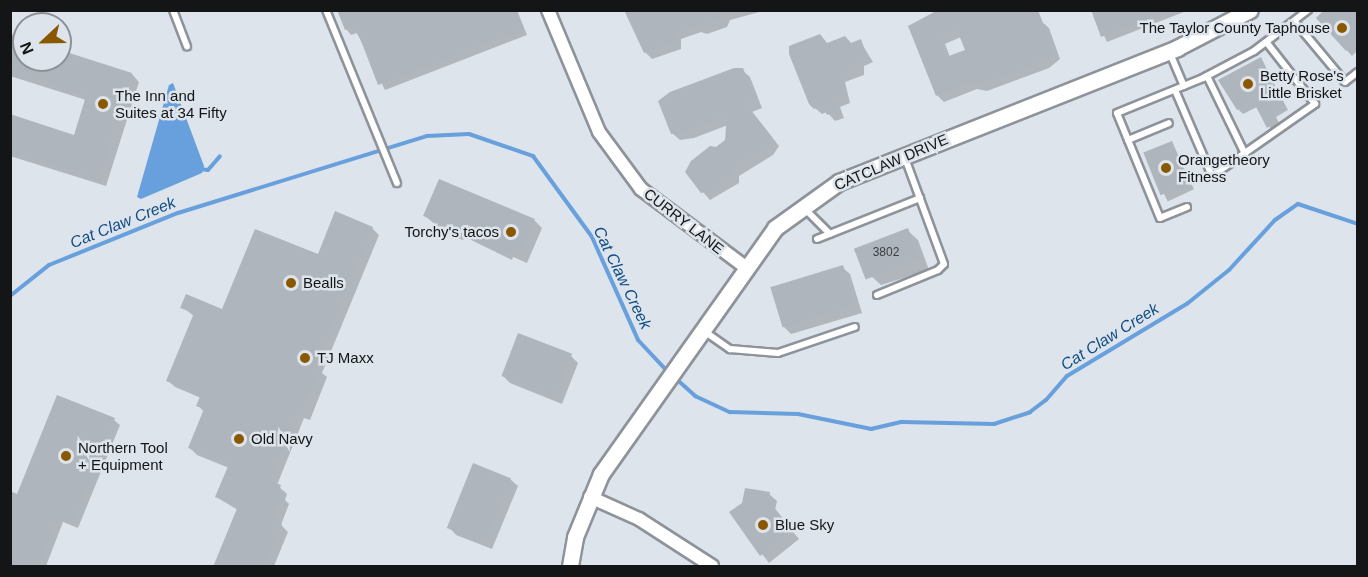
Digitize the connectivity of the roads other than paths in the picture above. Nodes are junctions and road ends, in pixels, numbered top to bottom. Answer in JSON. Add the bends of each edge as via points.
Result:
{"nodes":[{"id":1,"x":173,"y":10,"type":"edge"},
{"id":2,"x":326,"y":10,"type":"edge"},
{"id":3,"x":548,"y":10,"type":"edge"},
{"id":4,"x":1250,"y":10,"type":"edge"},
{"id":5,"x":1308,"y":10,"type":"edge"},
{"id":6,"x":1295,"y":22,"type":"junction"},
{"id":7,"x":1267,"y":43,"type":"junction"},
{"id":8,"x":187,"y":46,"type":"dead end"},
{"id":9,"x":1169,"y":51,"type":"junction"},
{"id":10,"x":1358,"y":72,"type":"edge"},
{"id":11,"x":1207,"y":76,"type":"junction"},
{"id":12,"x":1184,"y":86,"type":"junction"},
{"id":13,"x":1175,"y":90,"type":"junction"},
{"id":14,"x":1169,"y":123,"type":"dead end"},
{"id":15,"x":1128,"y":140,"type":"junction"},
{"id":16,"x":1245,"y":154,"type":"junction"},
{"id":17,"x":903,"y":155,"type":"junction"},
{"id":18,"x":397,"y":183,"type":"dead end"},
{"id":19,"x":920,"y":198,"type":"junction"},
{"id":20,"x":803,"y":207,"type":"junction"},
{"id":21,"x":1187,"y":207,"type":"dead end"},
{"id":22,"x":830,"y":234,"type":"junction"},
{"id":23,"x":817,"y":240,"type":"dead end"},
{"id":24,"x":744,"y":266,"type":"junction"},
{"id":25,"x":877,"y":295,"type":"dead end"},
{"id":26,"x":855,"y":327,"type":"dead end"},
{"id":27,"x":701,"y":329,"type":"junction"},
{"id":28,"x":590,"y":497,"type":"junction"},
{"id":29,"x":570,"y":567,"type":"edge"},
{"id":30,"x":712,"y":567,"type":"edge"}],
"edges":[{"from":1,"to":8,"type":"lane"},
{"from":2,"to":18,"type":"lane"},
{"from":3,"to":24,"type":"street","name":"CURRY LANE","via":[[599,132],[641,189]]},
{"from":4,"to":9,"type":"street","name":"CATCLAW DRIVE"},
{"from":5,"to":6,"type":"lane"},
{"from":6,"to":7,"type":"lane"},
{"from":6,"to":10,"type":"lane","via":[[1345,82]]},
{"from":7,"to":11,"type":"lane"},
{"from":7,"to":16,"type":"lane","via":[[1316,104]]},
{"from":9,"to":12,"type":"lane"},
{"from":9,"to":17,"type":"street","name":"CATCLAW DRIVE"},
{"from":11,"to":12,"type":"lane"},
{"from":11,"to":16,"type":"lane"},
{"from":12,"to":13,"type":"lane"},
{"from":13,"to":15,"type":"lane","via":[[1117,113]]},
{"from":13,"to":16,"type":"lane","via":[[1212,176]]},
{"from":14,"to":15,"type":"lane"},
{"from":15,"to":21,"type":"lane","via":[[1160,218]]},
{"from":17,"to":19,"type":"lane"},
{"from":17,"to":20,"type":"street","name":"CATCLAW DRIVE","via":[[839,182]]},
{"from":19,"to":22,"type":"lane"},
{"from":19,"to":25,"type":"lane","via":[[944,264]]},
{"from":20,"to":22,"type":"lane"},
{"from":20,"to":24,"type":"street","name":"CATCLAW DRIVE","via":[[775,228]]},
{"from":22,"to":23,"type":"lane"},
{"from":24,"to":27,"type":"street","name":"CATCLAW DRIVE"},
{"from":26,"to":27,"type":"lane","via":[[778,353],[730,349]]},
{"from":27,"to":28,"type":"street","name":"CATCLAW DRIVE","via":[[601,474]]},
{"from":28,"to":29,"type":"street","name":"CATCLAW DRIVE","via":[[575,537]]},
{"from":28,"to":30,"type":"street","via":[[639,519]]}]}
